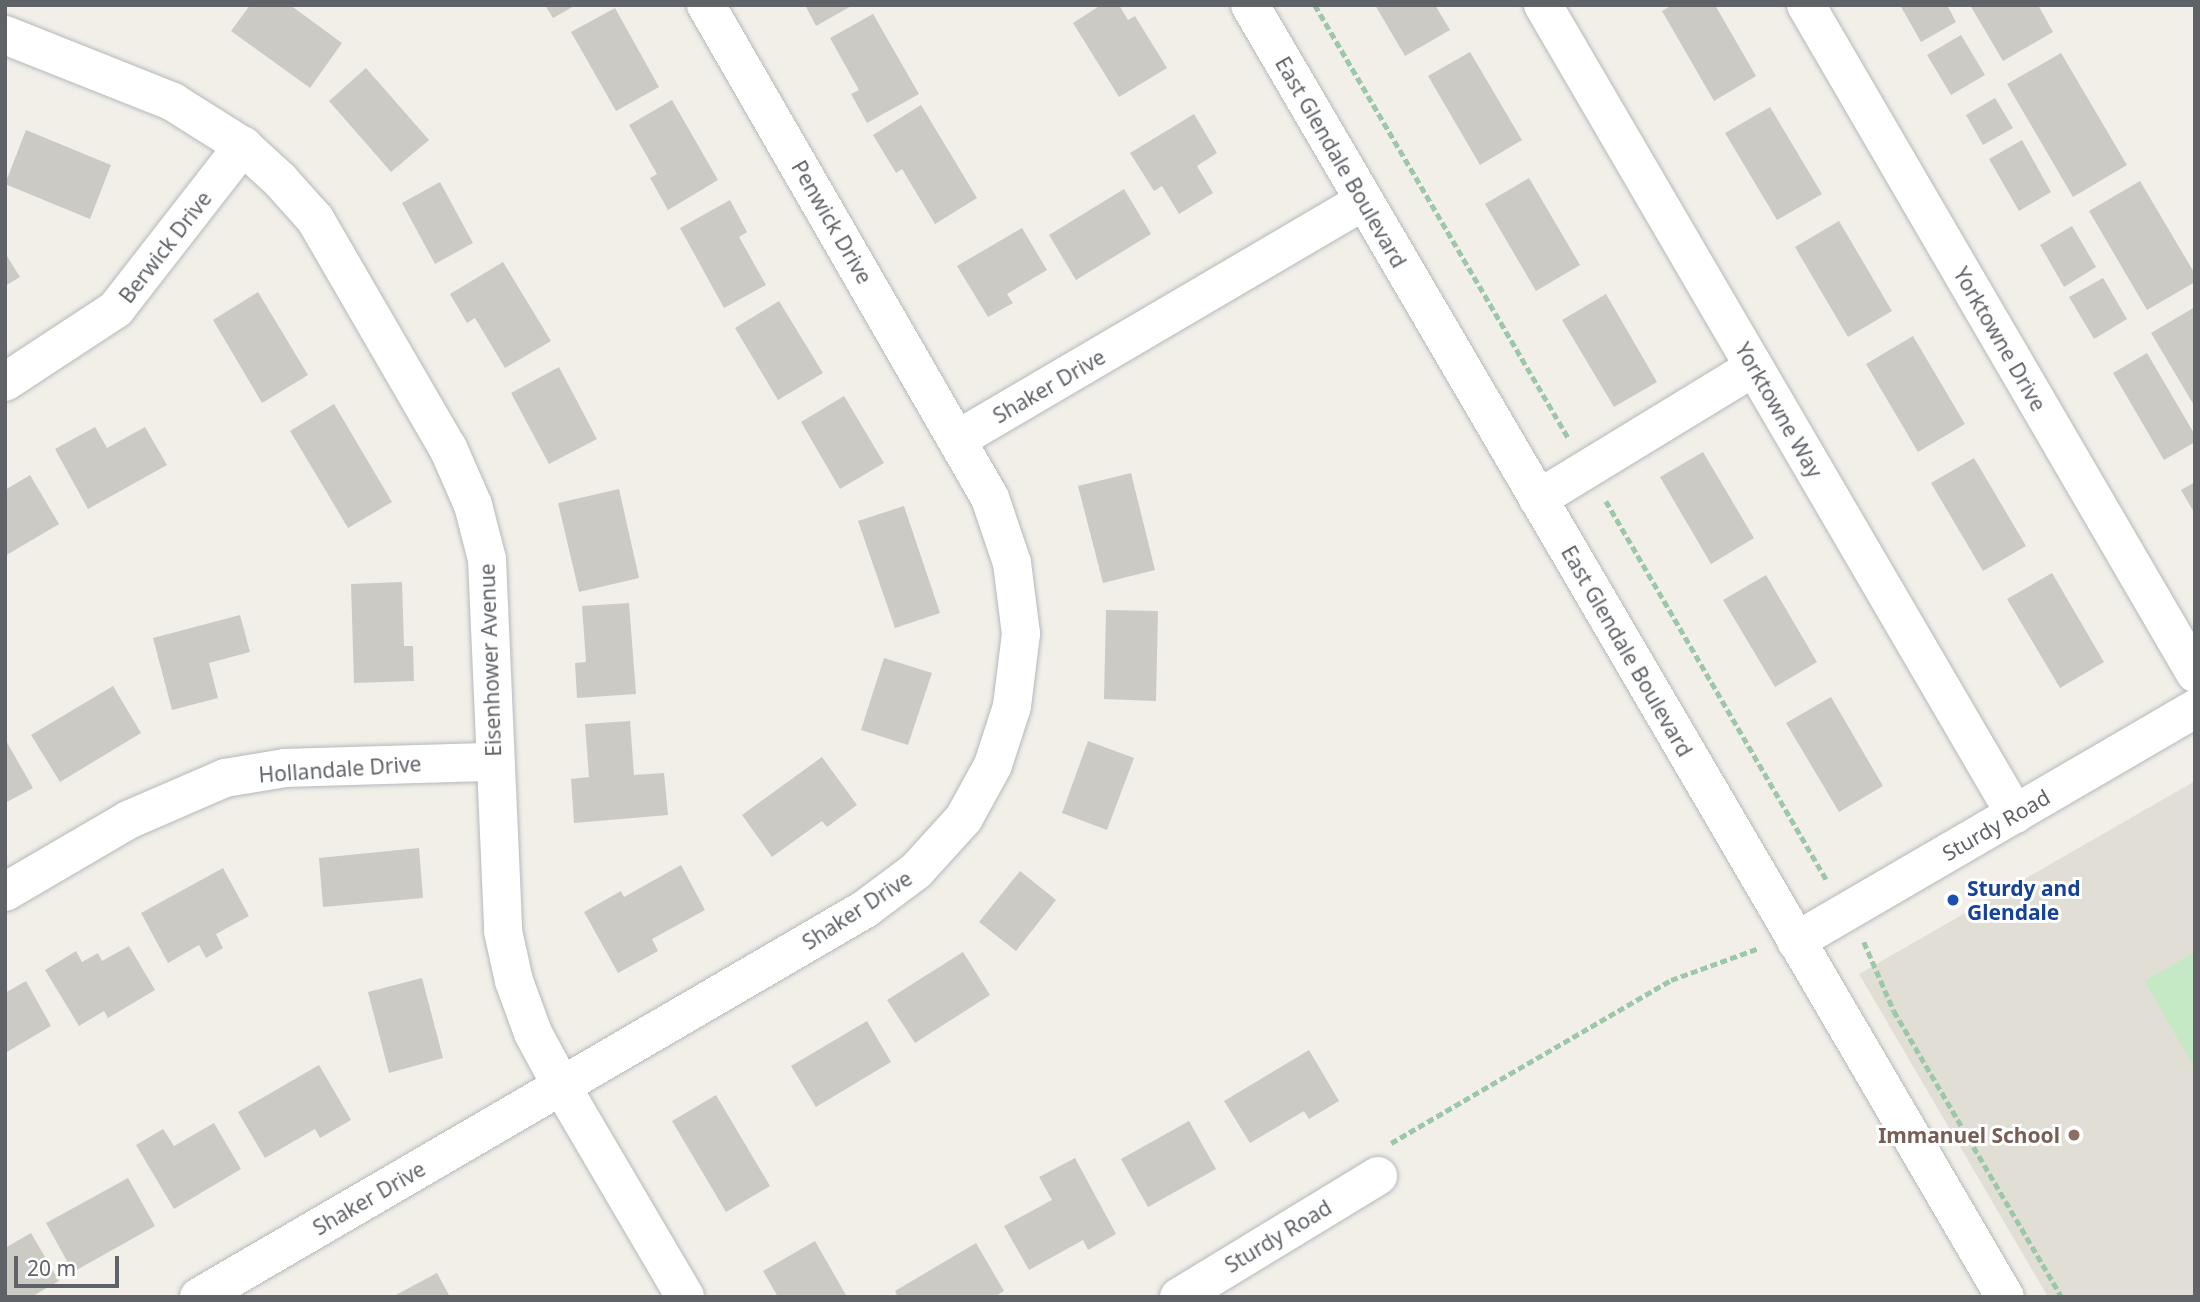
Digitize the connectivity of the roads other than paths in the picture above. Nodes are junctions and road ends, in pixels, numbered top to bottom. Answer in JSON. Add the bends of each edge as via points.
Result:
{"nodes":[{"id":1,"x":706,"y":5,"type":"edge"},
{"id":2,"x":1250,"y":5,"type":"edge"},
{"id":3,"x":1543,"y":5,"type":"edge"},
{"id":4,"x":1806,"y":5,"type":"edge"},
{"id":5,"x":5,"y":35,"type":"edge"},
{"id":6,"x":243,"y":146,"type":"junction"},
{"id":7,"x":1363,"y":201,"type":"junction"},
{"id":8,"x":1754,"y":367,"type":"junction"},
{"id":9,"x":5,"y":382,"type":"edge"},
{"id":10,"x":958,"y":439,"type":"junction"},
{"id":11,"x":1538,"y":499,"type":"junction"},
{"id":12,"x":2195,"y":673,"type":"edge"},
{"id":13,"x":2195,"y":709,"type":"edge"},
{"id":14,"x":493,"y":762,"type":"junction"},
{"id":15,"x":2015,"y":814,"type":"junction"},
{"id":16,"x":5,"y":892,"type":"edge"},
{"id":17,"x":1791,"y":932,"type":"junction"},
{"id":18,"x":562,"y":1087,"type":"junction"},
{"id":19,"x":1377,"y":1176,"type":"road end"},
{"id":20,"x":1230,"y":1283,"type":"edge"},
{"id":21,"x":199,"y":1297,"type":"edge"},
{"id":22,"x":685,"y":1297,"type":"edge"},
{"id":23,"x":1179,"y":1297,"type":"edge"},
{"id":24,"x":2005,"y":1297,"type":"edge"}],
"edges":[{"from":1,"to":10,"type":"street","name":"Penwick Drive"},
{"from":2,"to":7,"type":"street","name":"East Glendale Boulevard"},
{"from":3,"to":8,"type":"street","name":"Yorktowne Way"},
{"from":4,"to":12,"type":"street","name":"Yorktowne Drive"},
{"from":5,"to":6,"type":"street","name":"Eisenhower Avenue","via":[[173,102]]},
{"from":6,"to":9,"type":"street","name":"Berwick Drive","via":[[116,309]]},
{"from":6,"to":14,"type":"street","name":"Eisenhower Avenue","via":[[315,219],[448,448],[473,505],[487,559],[492,614]]},
{"from":7,"to":10,"type":"street","name":"Shaker Drive"},
{"from":7,"to":11,"type":"street","name":"East Glendale Boulevard"},
{"from":8,"to":11,"type":"street"},
{"from":8,"to":15,"type":"street","name":"Yorktowne Way"},
{"from":10,"to":18,"type":"street","name":"Shaker Drive","via":[[990,498],[1012,563],[1021,634],[1012,706],[993,765],[964,818],[916,871],[865,909]]},
{"from":11,"to":17,"type":"street","name":"East Glendale Boulevard"},
{"from":13,"to":15,"type":"street","name":"Sturdy Road"},
{"from":14,"to":16,"type":"street","name":"Hollandale Drive","via":[[285,768],[225,778],[128,820]]},
{"from":14,"to":18,"type":"street","name":"Eisenhower Avenue","via":[[503,931],[533,1033]]},
{"from":15,"to":17,"type":"street","name":"Sturdy Road","via":[[1837,897]]},
{"from":17,"to":24,"type":"street","name":"East Glendale Boulevard"},
{"from":18,"to":21,"type":"street","name":"Shaker Drive"},
{"from":18,"to":22,"type":"street","name":"Eisenhower Avenue"},
{"from":19,"to":20,"type":"street","name":"Sturdy Road"},
{"from":20,"to":23,"type":"street","name":"Sturdy Road"}]}
